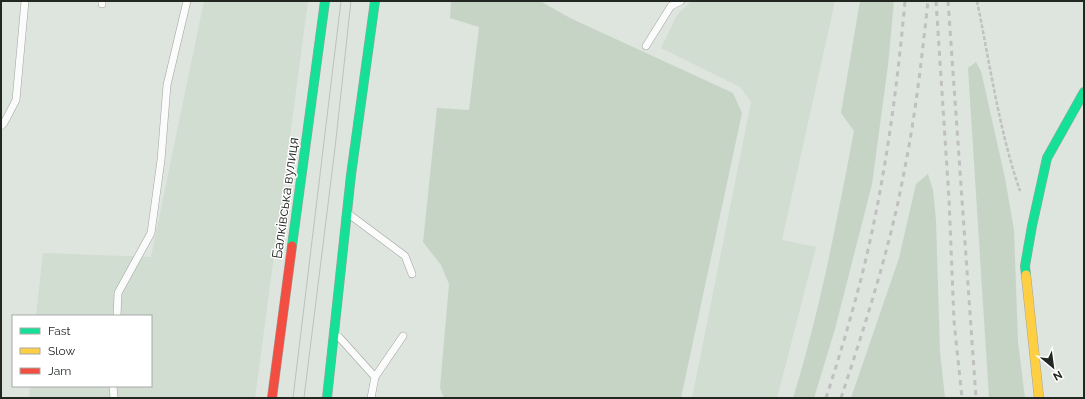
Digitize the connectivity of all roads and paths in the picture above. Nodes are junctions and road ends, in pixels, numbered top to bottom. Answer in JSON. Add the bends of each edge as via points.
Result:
{"nodes":[{"id":1,"x":25,"y":1,"type":"edge"},
{"id":2,"x":187,"y":1,"type":"edge"},
{"id":3,"x":325,"y":1,"type":"edge"},
{"id":4,"x":375,"y":1,"type":"edge"},
{"id":5,"x":977,"y":1,"type":"edge"},
{"id":6,"x":684,"y":3,"type":"edge"},
{"id":7,"x":646,"y":46,"type":"dead end"},
{"id":8,"x":1084,"y":92,"type":"edge"},
{"id":9,"x":1,"y":126,"type":"edge"},
{"id":10,"x":1022,"y":196,"type":"dead end"},
{"id":11,"x":347,"y":212,"type":"junction"},
{"id":12,"x":412,"y":274,"type":"dead end"},
{"id":13,"x":117,"y":315,"type":"edge"},
{"id":14,"x":335,"y":333,"type":"junction"},
{"id":15,"x":403,"y":336,"type":"dead end"},
{"id":16,"x":375,"y":377,"type":"junction"},
{"id":17,"x":113,"y":387,"type":"edge"},
{"id":18,"x":114,"y":398,"type":"edge"},
{"id":19,"x":272,"y":398,"type":"edge"},
{"id":20,"x":327,"y":398,"type":"edge"},
{"id":21,"x":371,"y":398,"type":"edge"},
{"id":22,"x":1039,"y":398,"type":"edge"}],
"edges":[{"from":1,"to":9,"type":"lane","via":[[16,100]]},
{"from":2,"to":13,"type":"lane","via":[[167,85],[161,160],[151,232],[118,293]]},
{"from":3,"to":19,"type":"main road","name":"Балківська вулиця"},
{"from":4,"to":11,"type":"main road"},
{"from":5,"to":10,"type":"path","via":[[998,108]]},
{"from":6,"to":7,"type":"lane","via":[[671,6]]},
{"from":8,"to":22,"type":"main road","via":[[1047,158],[1025,266]]},
{"from":11,"to":12,"type":"lane","via":[[405,256]]},
{"from":11,"to":14,"type":"main road"},
{"from":14,"to":16,"type":"lane"},
{"from":14,"to":20,"type":"main road"},
{"from":15,"to":16,"type":"lane"},
{"from":16,"to":21,"type":"lane"},
{"from":17,"to":18,"type":"lane"}]}
